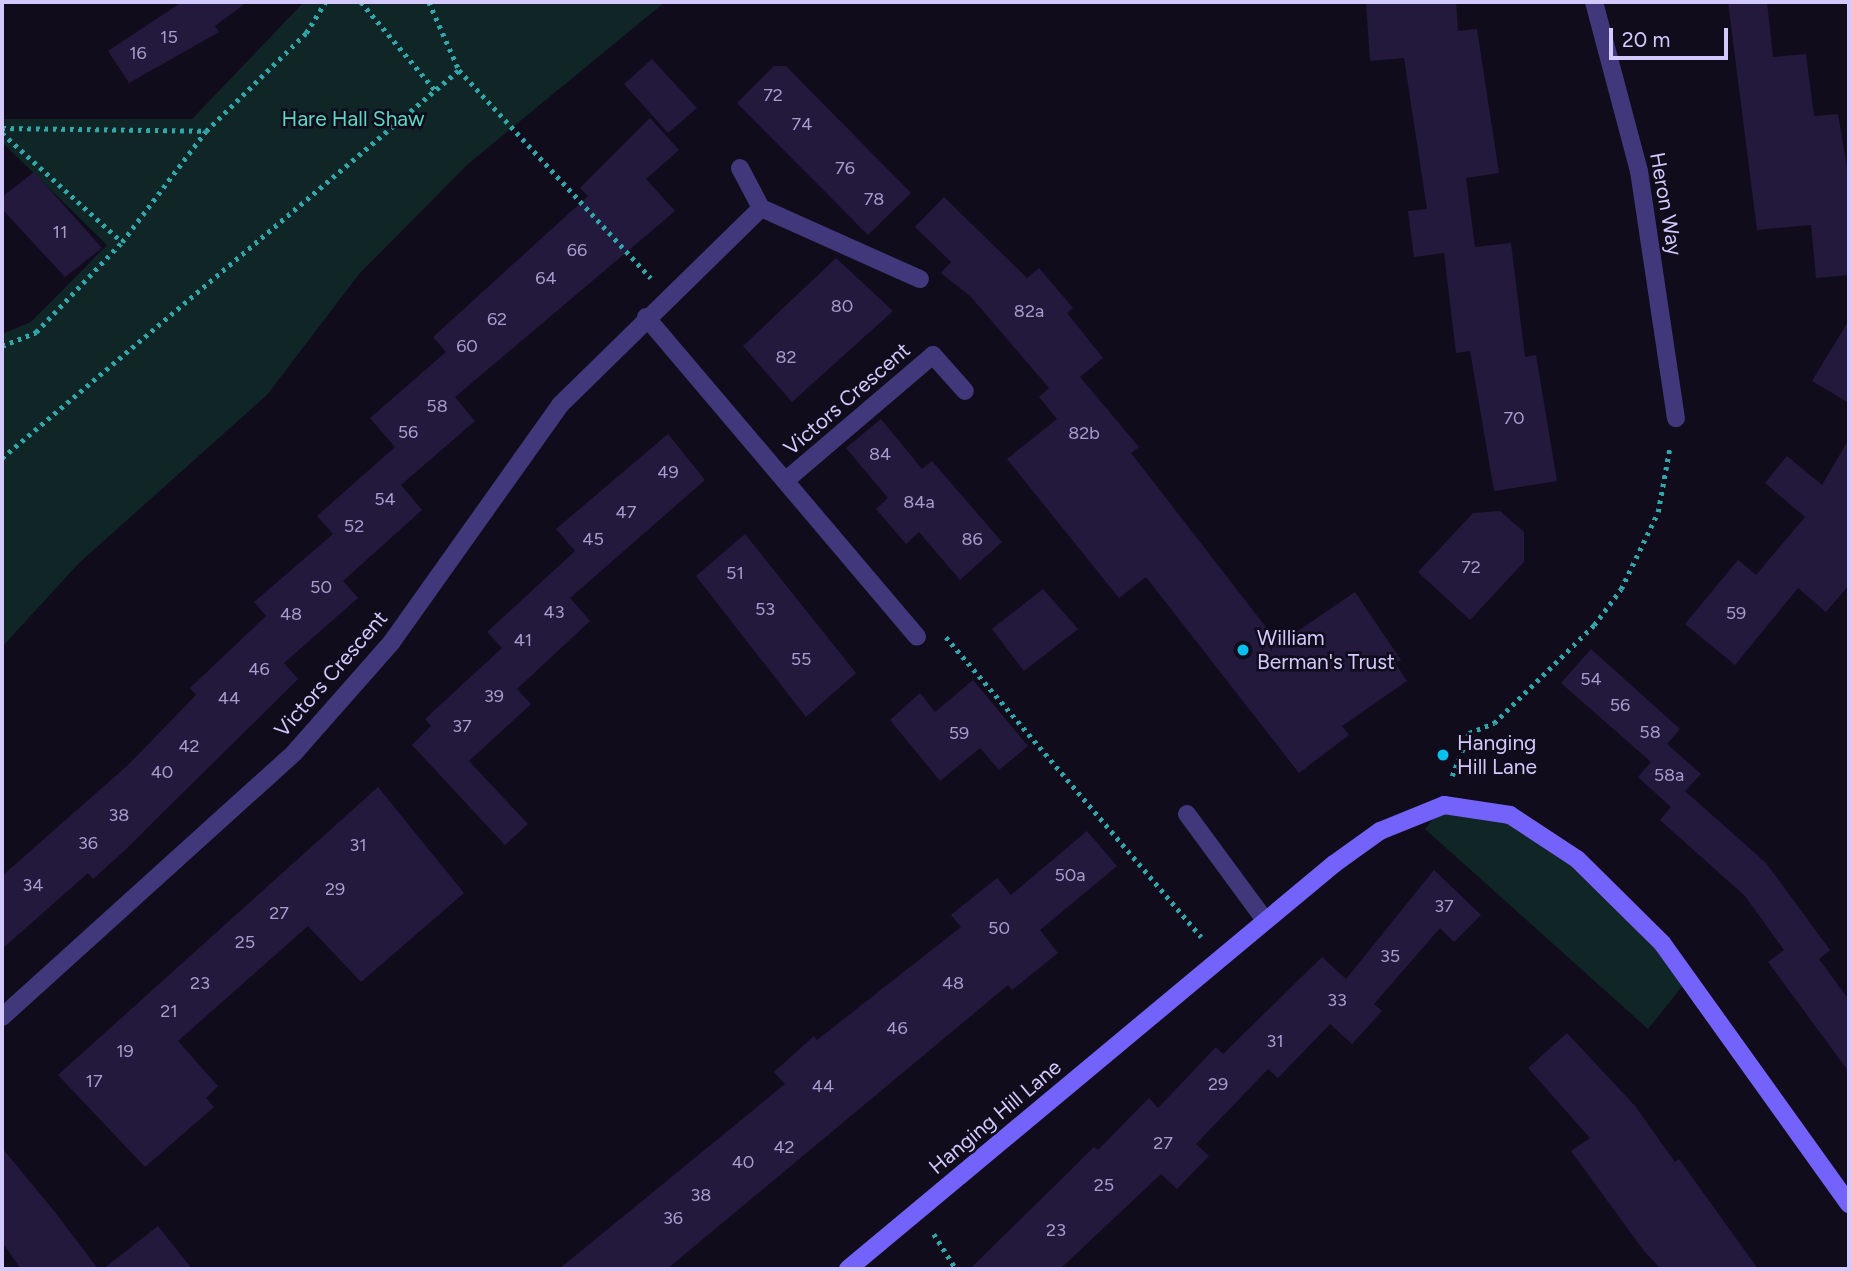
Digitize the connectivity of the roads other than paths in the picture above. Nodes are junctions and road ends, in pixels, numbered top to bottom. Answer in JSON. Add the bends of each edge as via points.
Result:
{"nodes":[{"id":1,"x":1594,"y":2,"type":"edge"},
{"id":2,"x":740,"y":167,"type":"dead end"},
{"id":3,"x":761,"y":208,"type":"junction"},
{"id":4,"x":920,"y":279,"type":"dead end"},
{"id":5,"x":646,"y":317,"type":"junction"},
{"id":6,"x":965,"y":391,"type":"dead end"},
{"id":7,"x":1675,"y":418,"type":"road end"},
{"id":8,"x":785,"y":481,"type":"junction"},
{"id":9,"x":917,"y":636,"type":"road end"},
{"id":10,"x":1187,"y":814,"type":"dead end"},
{"id":11,"x":1264,"y":919,"type":"junction"},
{"id":12,"x":2,"y":1017,"type":"edge"},
{"id":13,"x":1849,"y":1204,"type":"edge"},
{"id":14,"x":848,"y":1269,"type":"edge"}],
"edges":[{"from":1,"to":7,"type":"street","name":"Heron Way","via":[[1639,171]]},
{"from":2,"to":3,"type":"street"},
{"from":3,"to":4,"type":"street"},
{"from":3,"to":5,"type":"street","name":"Victors Crescent"},
{"from":5,"to":8,"type":"street","name":"Victors Crescent"},
{"from":5,"to":12,"type":"street","name":"Victors Crescent","via":[[560,405],[391,643],[293,753]]},
{"from":6,"to":8,"type":"street","name":"Victors Crescent","via":[[933,355]]},
{"from":8,"to":9,"type":"street","name":"Victors Crescent"},
{"from":10,"to":11,"type":"street"},
{"from":11,"to":13,"type":"street","name":"Hanging Hill Lane","via":[[1380,831],[1444,806],[1510,815],[1577,859],[1662,943]]},
{"from":11,"to":14,"type":"street","name":"Hanging Hill Lane"}]}
